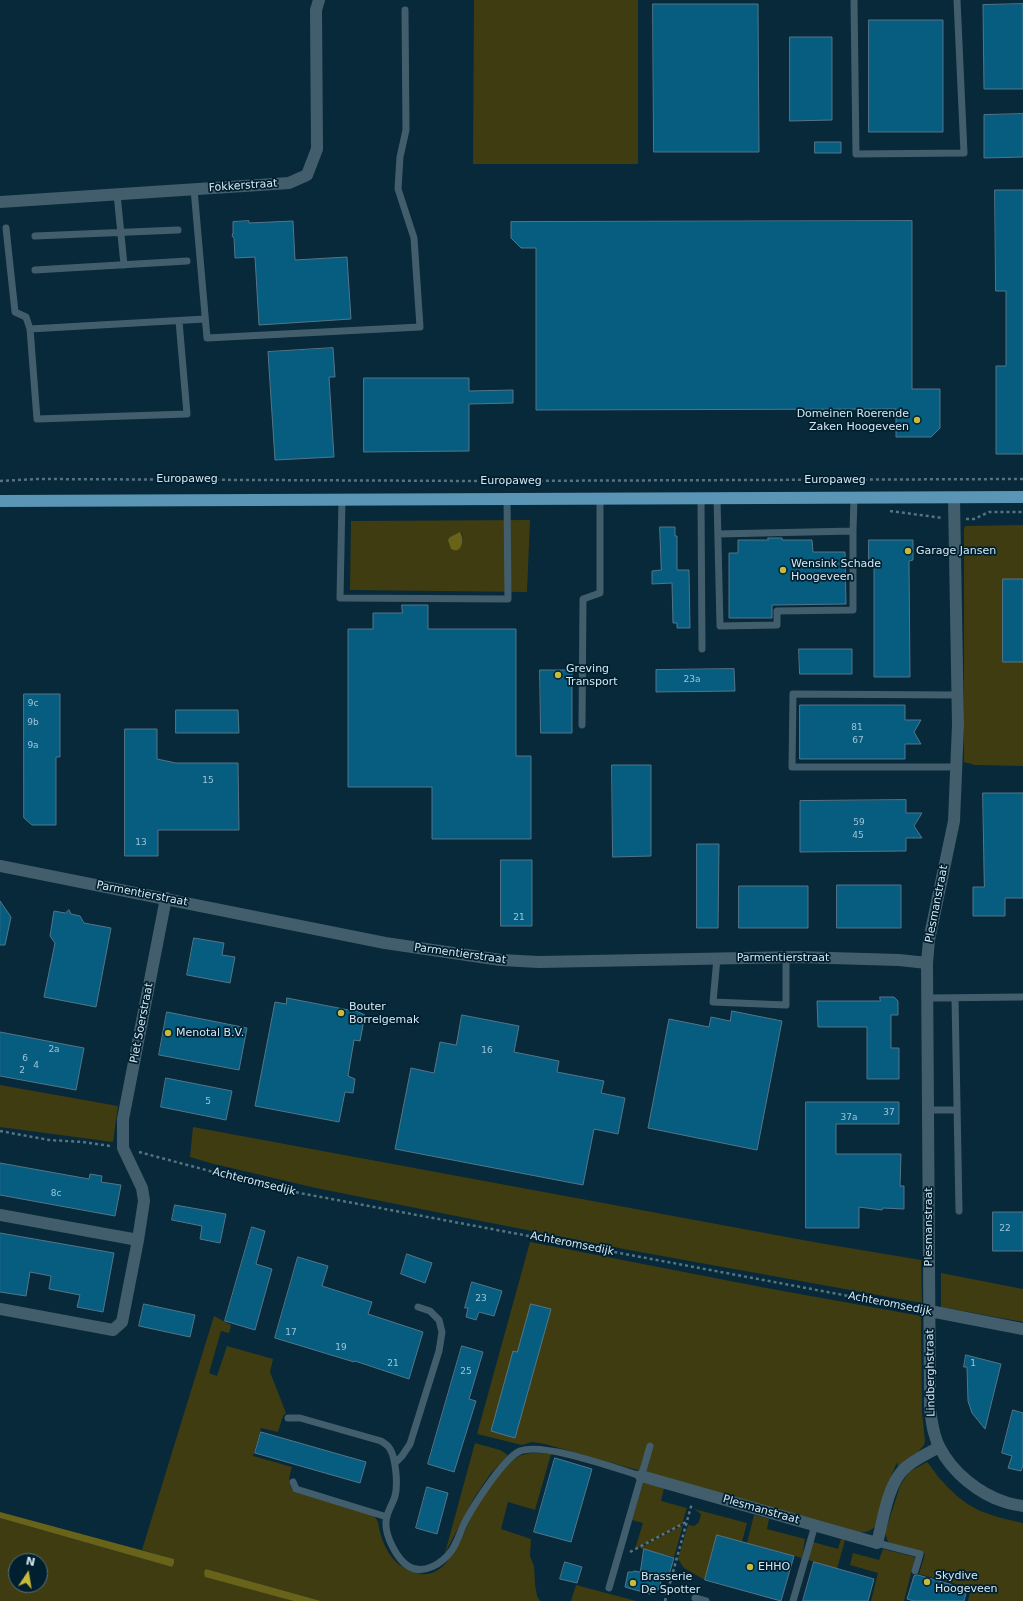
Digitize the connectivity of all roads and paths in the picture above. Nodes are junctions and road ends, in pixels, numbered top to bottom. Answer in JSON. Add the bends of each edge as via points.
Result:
{"nodes":[{"id":1,"x":320,"y":0,"type":"edge"},
{"id":2,"x":854,"y":0,"type":"edge"},
{"id":3,"x":957,"y":0,"type":"edge"},
{"id":4,"x":405,"y":10,"type":"dead end"},
{"id":5,"x":194,"y":189,"type":"junction"},
{"id":6,"x":117,"y":194,"type":"junction"},
{"id":7,"x":0,"y":202,"type":"edge"},
{"id":8,"x":6,"y":228,"type":"dead end"},
{"id":9,"x":178,"y":230,"type":"dead end"},
{"id":10,"x":121,"y":232,"type":"junction"},
{"id":11,"x":35,"y":236,"type":"dead end"},
{"id":12,"x":187,"y":261,"type":"dead end"},
{"id":13,"x":124,"y":264,"type":"junction"},
{"id":14,"x":35,"y":270,"type":"dead end"},
{"id":15,"x":205,"y":319,"type":"junction"},
{"id":16,"x":179,"y":321,"type":"junction"},
{"id":17,"x":30,"y":329,"type":"junction"},
{"id":18,"x":1023,"y":479,"type":"edge"},
{"id":19,"x":0,"y":481,"type":"edge"},
{"id":20,"x":1023,"y":497,"type":"edge"},
{"id":21,"x":717,"y":498,"type":"junction"},
{"id":22,"x":854,"y":498,"type":"junction"},
{"id":23,"x":954,"y":498,"type":"junction"},
{"id":24,"x":342,"y":499,"type":"junction"},
{"id":25,"x":507,"y":499,"type":"junction"},
{"id":26,"x":600,"y":499,"type":"junction"},
{"id":27,"x":701,"y":499,"type":"junction"},
{"id":28,"x":0,"y":501,"type":"edge"},
{"id":29,"x":853,"y":531,"type":"junction"},
{"id":30,"x":718,"y":534,"type":"junction"},
{"id":31,"x":702,"y":649,"type":"dead end"},
{"id":32,"x":957,"y":695,"type":"junction"},
{"id":33,"x":582,"y":725,"type":"dead end"},
{"id":34,"x":956,"y":767,"type":"junction"},
{"id":35,"x":0,"y":866,"type":"edge"},
{"id":36,"x":166,"y":898,"type":"junction"},
{"id":37,"x":786,"y":957,"type":"junction"},
{"id":38,"x":716,"y":958,"type":"junction"},
{"id":39,"x":927,"y":963,"type":"junction"},
{"id":40,"x":1023,"y":997,"type":"edge"},
{"id":41,"x":928,"y":998,"type":"junction"},
{"id":42,"x":955,"y":998,"type":"junction"},
{"id":43,"x":928,"y":1110,"type":"junction"},
{"id":44,"x":957,"y":1110,"type":"junction"},
{"id":45,"x":0,"y":1131,"type":"edge"},
{"id":46,"x":123,"y":1148,"type":"junction"},
{"id":47,"x":959,"y":1211,"type":"dead end"},
{"id":48,"x":0,"y":1214,"type":"edge"},
{"id":49,"x":138,"y":1240,"type":"junction"},
{"id":50,"x":418,"y":1307,"type":"dead end"},
{"id":51,"x":0,"y":1309,"type":"edge"},
{"id":52,"x":930,"y":1311,"type":"junction"},
{"id":53,"x":1023,"y":1328,"type":"edge"},
{"id":54,"x":288,"y":1418,"type":"dead end"},
{"id":55,"x":650,"y":1446,"type":"dead end"},
{"id":56,"x":939,"y":1447,"type":"junction"},
{"id":57,"x":395,"y":1463,"type":"junction"},
{"id":58,"x":641,"y":1476,"type":"junction"},
{"id":59,"x":293,"y":1482,"type":"dead end"},
{"id":60,"x":695,"y":1491,"type":"junction"},
{"id":61,"x":1023,"y":1506,"type":"edge"},
{"id":62,"x":387,"y":1517,"type":"junction"},
{"id":63,"x":686,"y":1522,"type":"junction"},
{"id":64,"x":815,"y":1525,"type":"junction"},
{"id":65,"x":877,"y":1543,"type":"junction"},
{"id":66,"x":617,"y":1559,"type":"junction"},
{"id":67,"x":915,"y":1571,"type":"dead end"},
{"id":68,"x":608,"y":1588,"type":"dead end"},
{"id":69,"x":695,"y":1598,"type":"dead end"},
{"id":70,"x":665,"y":1601,"type":"edge"},
{"id":71,"x":706,"y":1601,"type":"edge"},
{"id":72,"x":793,"y":1601,"type":"edge"}],
"edges":[{"from":1,"to":5,"type":"street","name":"Fokkerstraat","via":[[316,10],[317,149],[307,175],[289,183]]},
{"from":2,"to":3,"type":"lane","via":[[856,154],[964,153]]},
{"from":4,"to":15,"type":"lane","via":[[406,130],[400,157],[398,189],[414,238],[420,327],[207,338]]},
{"from":5,"to":6,"type":"street","name":"Fokkerstraat"},
{"from":5,"to":15,"type":"lane"},
{"from":6,"to":7,"type":"street","name":"Fokkerstraat"},
{"from":6,"to":10,"type":"lane"},
{"from":8,"to":17,"type":"lane","via":[[15,312],[26,317]]},
{"from":9,"to":10,"type":"lane"},
{"from":10,"to":11,"type":"lane"},
{"from":10,"to":13,"type":"lane"},
{"from":12,"to":13,"type":"lane"},
{"from":13,"to":14,"type":"lane"},
{"from":15,"to":16,"type":"lane"},
{"from":16,"to":17,"type":"lane"},
{"from":16,"to":17,"type":"lane","via":[[187,414],[37,419]]},
{"from":18,"to":19,"type":"path","name":"Europaweg"},
{"from":20,"to":23,"type":"main road","name":"Europaweg"},
{"from":21,"to":22,"type":"main road","name":"Europaweg"},
{"from":21,"to":27,"type":"main road","name":"Europaweg"},
{"from":21,"to":30,"type":"lane"},
{"from":22,"to":23,"type":"main road","name":"Europaweg"},
{"from":22,"to":29,"type":"lane"},
{"from":23,"to":32,"type":"street","name":"Plesmanstraat"},
{"from":24,"to":25,"type":"main road","name":"Europaweg"},
{"from":24,"to":25,"type":"lane","via":[[340,598],[508,599]]},
{"from":24,"to":28,"type":"main road","name":"Europaweg"},
{"from":25,"to":26,"type":"main road","name":"Europaweg"},
{"from":26,"to":27,"type":"main road","name":"Europaweg"},
{"from":26,"to":33,"type":"lane","via":[[600,593],[583,599]]},
{"from":27,"to":31,"type":"lane"},
{"from":29,"to":30,"type":"lane"},
{"from":29,"to":30,"type":"lane","via":[[853,610],[777,611],[777,625],[720,626]]},
{"from":32,"to":34,"type":"street","name":"Plesmanstraat"},
{"from":32,"to":34,"type":"lane","via":[[793,694],[792,767]]},
{"from":34,"to":39,"type":"street","name":"Plesmanstraat","via":[[954,822],[929,940]]},
{"from":35,"to":36,"type":"street","name":"Parmentierstraat"},
{"from":36,"to":38,"type":"street","name":"Parmentierstraat","via":[[384,943],[501,960],[540,962]]},
{"from":36,"to":46,"type":"street","name":"Piet Soerstraat","via":[[123,1119]]},
{"from":37,"to":38,"type":"street","name":"Parmentierstraat"},
{"from":37,"to":38,"type":"lane","via":[[786,1005],[713,1002]]},
{"from":37,"to":39,"type":"street","name":"Parmentierstraat"},
{"from":39,"to":41,"type":"street","name":"Plesmanstraat"},
{"from":40,"to":42,"type":"lane"},
{"from":41,"to":42,"type":"lane"},
{"from":41,"to":43,"type":"street","name":"Plesmanstraat"},
{"from":42,"to":44,"type":"lane"},
{"from":43,"to":44,"type":"lane"},
{"from":43,"to":52,"type":"street","name":"Plesmanstraat"},
{"from":44,"to":47,"type":"lane"},
{"from":45,"to":46,"type":"path","name":"Achteromsedijk","via":[[49,1140]]},
{"from":46,"to":49,"type":"street","via":[[142,1188],[144,1201]]},
{"from":46,"to":52,"type":"path","name":"Achteromsedijk","via":[[273,1188]]},
{"from":48,"to":49,"type":"street"},
{"from":49,"to":51,"type":"street","via":[[122,1322],[113,1330]]},
{"from":50,"to":57,"type":"lane","via":[[430,1311],[439,1320],[442,1332],[410,1444]]},
{"from":52,"to":53,"type":"street","name":"Achteromsedijk"},
{"from":52,"to":56,"type":"street","name":"Lindberghstraat","via":[[930,1409]]},
{"from":54,"to":57,"type":"lane","via":[[300,1418],[381,1441],[390,1447]]},
{"from":55,"to":58,"type":"lane"},
{"from":56,"to":61,"type":"street","name":"Lindberghstraat","via":[[961,1475],[979,1490],[1004,1502]]},
{"from":56,"to":65,"type":"street","via":[[909,1465],[898,1476],[892,1488]]},
{"from":57,"to":62,"type":"lane","via":[[396,1495]]},
{"from":58,"to":60,"type":"street","name":"Plesmanstraat"},
{"from":58,"to":62,"type":"lane","via":[[556,1452],[535,1448],[520,1451],[504,1465],[483,1492],[452,1550],[436,1565],[421,1570],[410,1567],[400,1560],[389,1540]]},
{"from":58,"to":66,"type":"lane"},
{"from":59,"to":62,"type":"lane","via":[[296,1489]]},
{"from":60,"to":63,"type":"path"},
{"from":60,"to":64,"type":"street","name":"Plesmanstraat"},
{"from":63,"to":66,"type":"path"},
{"from":63,"to":70,"type":"path"},
{"from":64,"to":65,"type":"street","name":"Plesmanstraat"},
{"from":64,"to":72,"type":"lane"},
{"from":65,"to":67,"type":"lane","via":[[920,1554]]},
{"from":66,"to":68,"type":"lane"},
{"from":69,"to":71,"type":"lane"}]}
